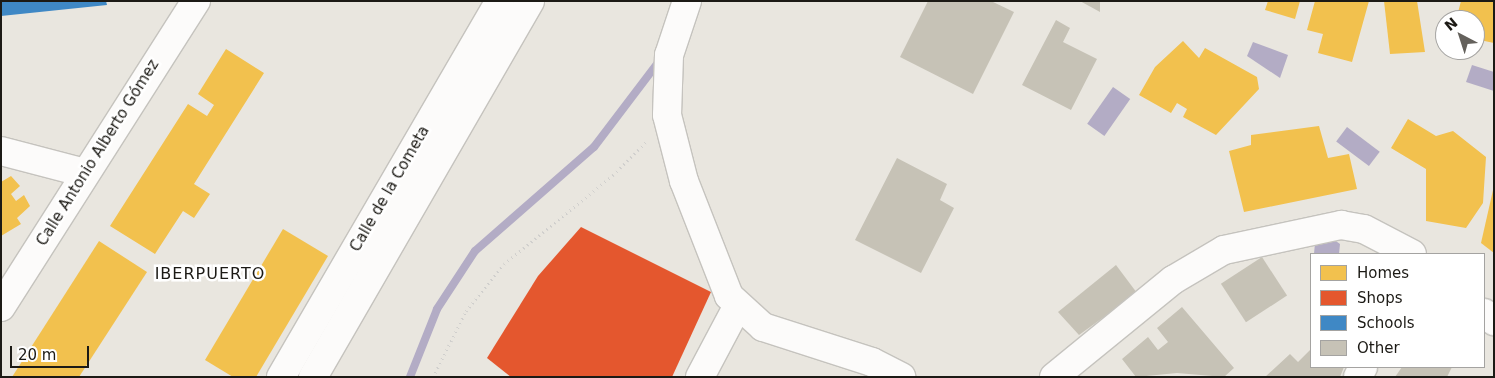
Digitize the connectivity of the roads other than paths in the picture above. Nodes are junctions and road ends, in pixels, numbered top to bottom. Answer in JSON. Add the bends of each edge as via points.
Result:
{"nodes":[{"id":1,"x":500,"y":1,"type":"edge"},
{"id":2,"x":530,"y":1,"type":"edge"},
{"id":3,"x":687,"y":1,"type":"edge"},
{"id":4,"x":192,"y":3,"type":"edge"},
{"id":5,"x":1,"y":151,"type":"edge"},
{"id":6,"x":85,"y":173,"type":"junction"},
{"id":7,"x":1410,"y":253,"type":"edge"},
{"id":8,"x":737,"y":306,"type":"junction"},
{"id":9,"x":1,"y":307,"type":"edge"},
{"id":10,"x":846,"y":356,"type":"junction"},
{"id":11,"x":280,"y":377,"type":"edge"},
{"id":12,"x":313,"y":377,"type":"edge"},
{"id":13,"x":700,"y":377,"type":"edge"},
{"id":14,"x":865,"y":377,"type":"edge"},
{"id":15,"x":901,"y":377,"type":"edge"},
{"id":16,"x":1054,"y":377,"type":"edge"}],
"edges":[{"from":1,"to":11,"type":"street","name":"Calle de la Cometa"},
{"from":2,"to":12,"type":"street","name":"Calle de la Cometa"},
{"from":3,"to":8,"type":"street","via":[[669,55],[667,115],[684,181],[722,280]]},
{"from":4,"to":6,"type":"street","name":"Calle Antonio Alberto Gómez"},
{"from":5,"to":6,"type":"street"},
{"from":6,"to":9,"type":"street","name":"Calle Antonio Alberto Gómez"},
{"from":7,"to":16,"type":"street","via":[[1364,229],[1341,225],[1224,250],[1172,280]]},
{"from":8,"to":10,"type":"street","via":[[763,326]]},
{"from":8,"to":13,"type":"street"},
{"from":10,"to":14,"type":"street"},
{"from":10,"to":15,"type":"street"}]}
